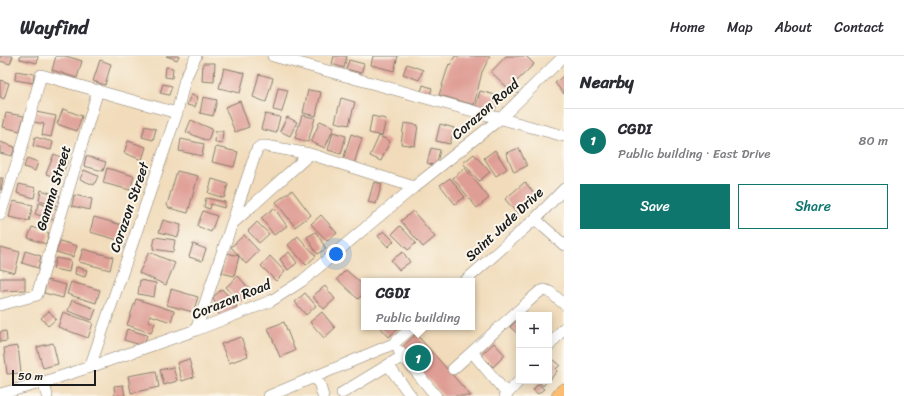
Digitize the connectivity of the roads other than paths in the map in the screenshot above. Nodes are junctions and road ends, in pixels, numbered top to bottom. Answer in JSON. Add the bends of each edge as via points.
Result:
{"nodes":[{"id":1,"x":196,"y":56,"type":"edge"},
{"id":2,"x":273,"y":56,"type":"edge"},
{"id":3,"x":564,"y":56,"type":"edge"},
{"id":4,"x":98,"y":90,"type":"junction"},
{"id":5,"x":177,"y":113,"type":"junction"},
{"id":6,"x":501,"y":118,"type":"junction"},
{"id":7,"x":564,"y":136,"type":"edge"},
{"id":8,"x":310,"y":154,"type":"junction"},
{"id":9,"x":414,"y":187,"type":"junction"},
{"id":10,"x":564,"y":189,"type":"edge"},
{"id":11,"x":0,"y":215,"type":"edge"},
{"id":12,"x":535,"y":219,"type":"junction"},
{"id":13,"x":231,"y":225,"type":"junction"},
{"id":14,"x":564,"y":245,"type":"edge"},
{"id":15,"x":468,"y":278,"type":"edge"},
{"id":16,"x":564,"y":304,"type":"edge"},
{"id":17,"x":0,"y":305,"type":"edge"},
{"id":18,"x":564,"y":328,"type":"edge"},
{"id":19,"x":196,"y":330,"type":"junction"},
{"id":20,"x":409,"y":330,"type":"edge"},
{"id":21,"x":552,"y":342,"type":"edge"},
{"id":22,"x":393,"y":344,"type":"junction"},
{"id":23,"x":472,"y":352,"type":"junction"},
{"id":24,"x":403,"y":356,"type":"junction"},
{"id":25,"x":388,"y":365,"type":"junction"},
{"id":26,"x":90,"y":367,"type":"junction"},
{"id":27,"x":453,"y":369,"type":"dead end"},
{"id":28,"x":317,"y":376,"type":"junction"},
{"id":29,"x":44,"y":382,"type":"junction"},
{"id":30,"x":516,"y":384,"type":"edge"},
{"id":31,"x":564,"y":392,"type":"edge"},
{"id":32,"x":342,"y":393,"type":"dead end"},
{"id":33,"x":0,"y":394,"type":"edge"},
{"id":34,"x":506,"y":395,"type":"edge"},
{"id":35,"x":47,"y":396,"type":"edge"},
{"id":36,"x":269,"y":396,"type":"edge"},
{"id":37,"x":322,"y":396,"type":"edge"},
{"id":38,"x":411,"y":396,"type":"edge"},
{"id":39,"x":436,"y":396,"type":"edge"},
{"id":40,"x":560,"y":396,"type":"edge"}],
"edges":[{"from":1,"to":5,"type":"street","name":"Corazon Street","via":[[185,79]]},
{"from":2,"to":6,"type":"street"},
{"from":3,"to":6,"type":"street","name":"Corazon Road"},
{"from":4,"to":5,"type":"street"},
{"from":4,"to":11,"type":"street","via":[[41,75],[22,147]]},
{"from":4,"to":17,"type":"street","name":"Gamma Street","via":[[37,295]]},
{"from":5,"to":26,"type":"street","name":"Corazon Street"},
{"from":6,"to":7,"type":"street"},
{"from":6,"to":9,"type":"street","name":"Corazon Road"},
{"from":8,"to":9,"type":"street"},
{"from":8,"to":13,"type":"street"},
{"from":8,"to":13,"type":"street","via":[[266,146],[256,149]]},
{"from":9,"to":19,"type":"street","name":"Corazon Road","via":[[302,281],[271,301]]},
{"from":10,"to":12,"type":"street","name":"Saint Jude Drive"},
{"from":12,"to":14,"type":"street"},
{"from":12,"to":15,"type":"street","name":"Saint Jude Drive"},
{"from":13,"to":19,"type":"street"},
{"from":16,"to":23,"type":"street","via":[[550,292],[539,292]]},
{"from":18,"to":21,"type":"street"},
{"from":19,"to":26,"type":"street","name":"Corazon Road"},
{"from":20,"to":22,"type":"street"},
{"from":22,"to":24,"type":"street"},
{"from":22,"to":28,"type":"street"},
{"from":23,"to":27,"type":"street"},
{"from":23,"to":34,"type":"street"},
{"from":24,"to":25,"type":"street"},
{"from":24,"to":39,"type":"street"},
{"from":25,"to":32,"type":"street"},
{"from":25,"to":38,"type":"street"},
{"from":26,"to":29,"type":"street","name":"Corazon Road"},
{"from":28,"to":36,"type":"street"},
{"from":28,"to":37,"type":"street"},
{"from":29,"to":33,"type":"street","name":"Corazon Road"},
{"from":29,"to":35,"type":"street"},
{"from":30,"to":34,"type":"street"},
{"from":31,"to":40,"type":"highway"}]}
